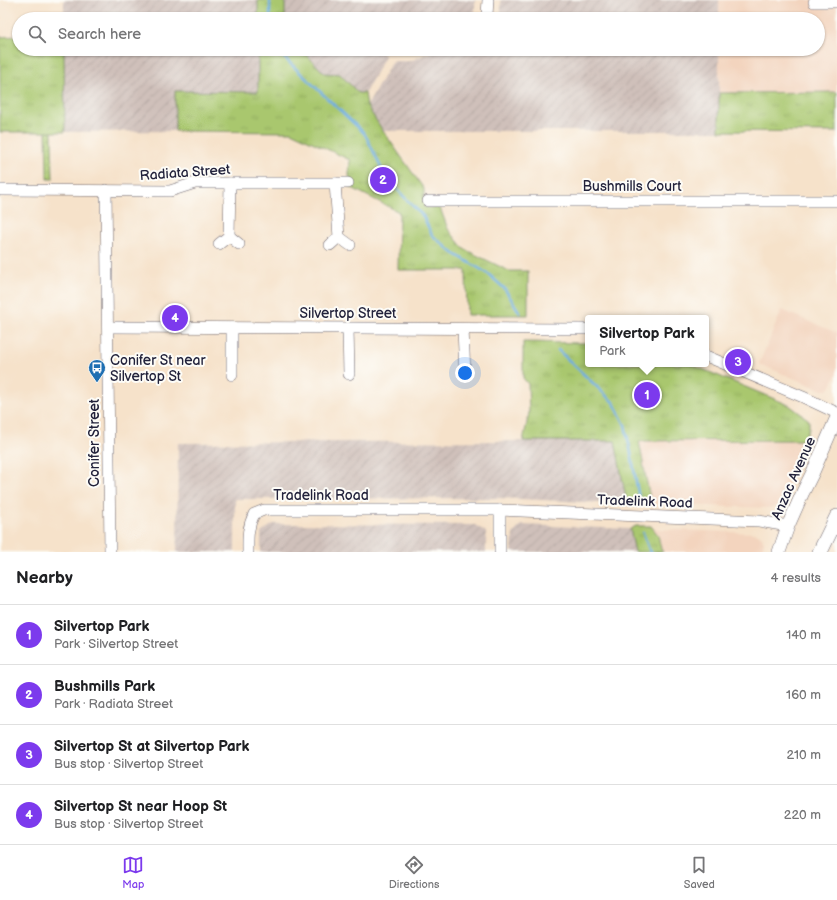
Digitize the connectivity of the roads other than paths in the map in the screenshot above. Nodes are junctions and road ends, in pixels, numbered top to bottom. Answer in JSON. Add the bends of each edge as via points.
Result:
{"nodes":[{"id":1,"x":488,"y":0,"type":"edge"},
{"id":2,"x":814,"y":2,"type":"dead end"},
{"id":3,"x":837,"y":2,"type":"edge"},
{"id":4,"x":488,"y":12,"type":"edge"},
{"id":5,"x":230,"y":183,"type":"junction"},
{"id":6,"x":335,"y":183,"type":"junction"},
{"id":7,"x":348,"y":183,"type":"dead end"},
{"id":8,"x":0,"y":190,"type":"edge"},
{"id":9,"x":106,"y":190,"type":"junction"},
{"id":10,"x":428,"y":201,"type":"dead end"},
{"id":11,"x":837,"y":201,"type":"edge"},
{"id":12,"x":230,"y":236,"type":"junction"},
{"id":13,"x":339,"y":237,"type":"junction"},
{"id":14,"x":219,"y":244,"type":"dead end"},
{"id":15,"x":240,"y":244,"type":"dead end"},
{"id":16,"x":330,"y":245,"type":"dead end"},
{"id":17,"x":350,"y":245,"type":"dead end"},
{"id":18,"x":108,"y":327,"type":"junction"},
{"id":19,"x":232,"y":328,"type":"junction"},
{"id":20,"x":348,"y":328,"type":"junction"},
{"id":21,"x":463,"y":329,"type":"junction"},
{"id":22,"x":585,"y":329,"type":"edge"},
{"id":23,"x":709,"y":357,"type":"edge"},
{"id":24,"x":349,"y":374,"type":"dead end"},
{"id":25,"x":464,"y":374,"type":"dead end"},
{"id":26,"x":232,"y":375,"type":"dead end"},
{"id":27,"x":837,"y":413,"type":"edge"},
{"id":28,"x":837,"y":417,"type":"edge"},
{"id":29,"x":500,"y":510,"type":"junction"},
{"id":30,"x":837,"y":517,"type":"edge"},
{"id":31,"x":788,"y":526,"type":"junction"},
{"id":32,"x":110,"y":552,"type":"edge"},
{"id":33,"x":248,"y":552,"type":"edge"},
{"id":34,"x":500,"y":552,"type":"edge"},
{"id":35,"x":778,"y":552,"type":"edge"},
{"id":36,"x":820,"y":552,"type":"edge"}],
"edges":[{"from":1,"to":4,"type":"street"},
{"from":2,"to":3,"type":"street"},
{"from":5,"to":6,"type":"street","name":"Radiata Street"},
{"from":5,"to":9,"type":"street","name":"Radiata Street","via":[[195,183],[170,191]]},
{"from":5,"to":12,"type":"street"},
{"from":6,"to":7,"type":"street","name":"Radiata Street"},
{"from":6,"to":13,"type":"street"},
{"from":8,"to":9,"type":"street","name":"Radiata Street"},
{"from":9,"to":18,"type":"street","name":"Conifer Street"},
{"from":10,"to":11,"type":"street","name":"Bushmills Court"},
{"from":12,"to":14,"type":"street"},
{"from":12,"to":15,"type":"street"},
{"from":13,"to":16,"type":"street"},
{"from":13,"to":17,"type":"street"},
{"from":18,"to":19,"type":"street","name":"Silvertop Street"},
{"from":18,"to":32,"type":"street","name":"Conifer Street"},
{"from":19,"to":20,"type":"street","name":"Silvertop Street"},
{"from":19,"to":26,"type":"street"},
{"from":20,"to":21,"type":"street","name":"Silvertop Street"},
{"from":20,"to":24,"type":"street"},
{"from":21,"to":22,"type":"street","name":"Silvertop Street"},
{"from":21,"to":25,"type":"street"},
{"from":23,"to":27,"type":"street"},
{"from":28,"to":31,"type":"main road","name":"Anzac Avenue"},
{"from":29,"to":31,"type":"street","name":"Tradelink Road","via":[[759,521]]},
{"from":29,"to":33,"type":"street","name":"Tradelink Road","via":[[264,510],[254,514],[250,524]]},
{"from":29,"to":34,"type":"street"},
{"from":30,"to":36,"type":"highway"},
{"from":31,"to":35,"type":"main road","name":"Anzac Avenue"}]}
